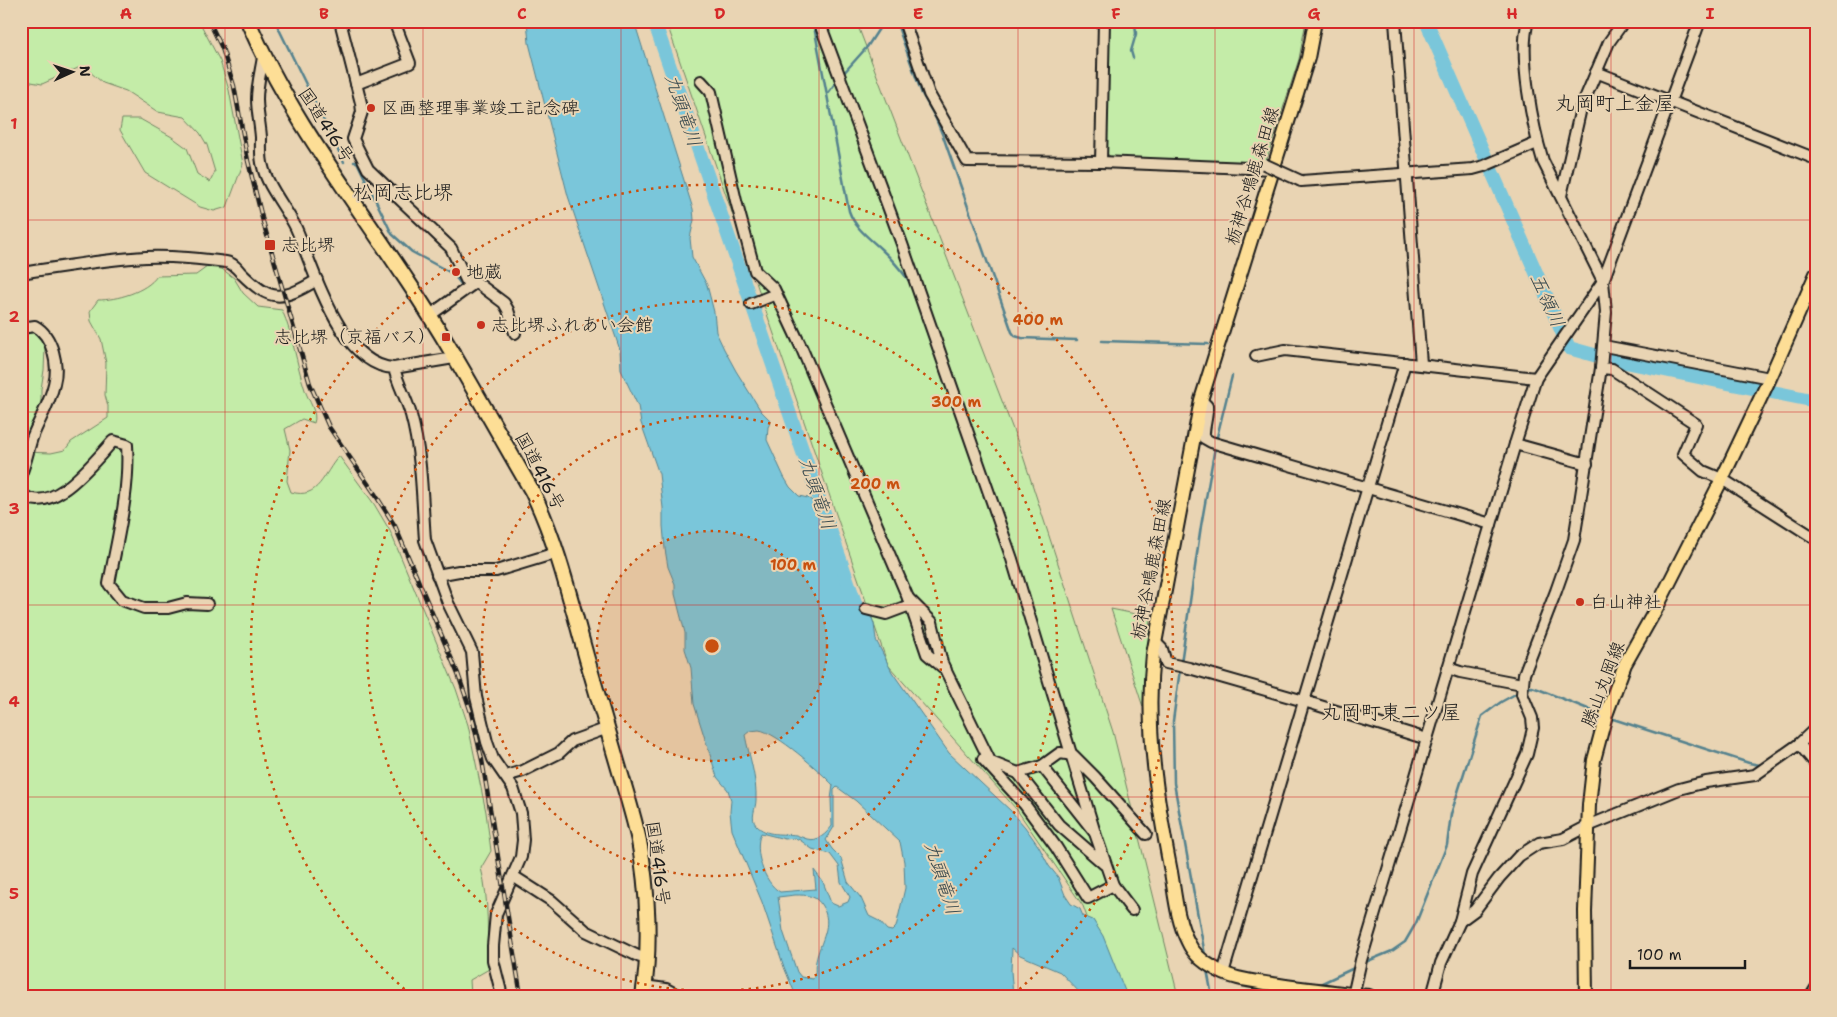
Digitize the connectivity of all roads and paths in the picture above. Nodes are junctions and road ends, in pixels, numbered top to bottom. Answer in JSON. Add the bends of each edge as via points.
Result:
{"nodes":[{"id":1,"x":248,"y":21,"type":"edge"},
{"id":2,"x":340,"y":21,"type":"edge"},
{"id":3,"x":394,"y":21,"type":"edge"},
{"id":4,"x":819,"y":21,"type":"edge"},
{"id":5,"x":904,"y":21,"type":"edge"},
{"id":6,"x":1104,"y":21,"type":"edge"},
{"id":7,"x":1315,"y":21,"type":"edge"},
{"id":8,"x":1395,"y":21,"type":"edge"},
{"id":9,"x":1528,"y":21,"type":"edge"},
{"id":10,"x":1624,"y":21,"type":"edge"},
{"id":11,"x":1700,"y":21,"type":"edge"},
{"id":12,"x":263,"y":57,"type":"junction"},
{"id":13,"x":1596,"y":72,"type":"junction"},
{"id":14,"x":701,"y":81,"type":"dead end"},
{"id":15,"x":356,"y":84,"type":"junction"},
{"id":16,"x":1669,"y":100,"type":"junction"},
{"id":17,"x":1537,"y":142,"type":"junction"},
{"id":18,"x":1816,"y":159,"type":"edge"},
{"id":19,"x":1101,"y":162,"type":"junction"},
{"id":20,"x":1268,"y":166,"type":"junction"},
{"id":21,"x":1406,"y":174,"type":"junction"},
{"id":22,"x":1561,"y":196,"type":"junction"},
{"id":23,"x":21,"y":273,"type":"edge"},
{"id":24,"x":1816,"y":274,"type":"edge"},
{"id":25,"x":317,"y":280,"type":"junction"},
{"id":26,"x":1603,"y":281,"type":"junction"},
{"id":27,"x":469,"y":286,"type":"junction"},
{"id":28,"x":776,"y":294,"type":"junction"},
{"id":29,"x":751,"y":304,"type":"dead end"},
{"id":30,"x":430,"y":316,"type":"junction"},
{"id":31,"x":21,"y":328,"type":"edge"},
{"id":32,"x":515,"y":333,"type":"dead end"},
{"id":33,"x":1604,"y":346,"type":"junction"},
{"id":34,"x":1256,"y":356,"type":"dead end"},
{"id":35,"x":454,"y":358,"type":"junction"},
{"id":36,"x":1405,"y":363,"type":"junction"},
{"id":37,"x":1421,"y":364,"type":"junction"},
{"id":38,"x":394,"y":368,"type":"junction"},
{"id":39,"x":1601,"y":368,"type":"junction"},
{"id":40,"x":1536,"y":378,"type":"junction"},
{"id":41,"x":1770,"y":378,"type":"junction"},
{"id":42,"x":1201,"y":400,"type":"junction"},
{"id":43,"x":1515,"y":444,"type":"junction"},
{"id":44,"x":1587,"y":464,"type":"junction"},
{"id":45,"x":21,"y":474,"type":"edge"},
{"id":46,"x":1722,"y":479,"type":"junction"},
{"id":47,"x":1368,"y":487,"type":"junction"},
{"id":48,"x":21,"y":493,"type":"edge"},
{"id":49,"x":1491,"y":524,"type":"junction"},
{"id":50,"x":1816,"y":539,"type":"edge"},
{"id":51,"x":556,"y":553,"type":"junction"},
{"id":52,"x":438,"y":575,"type":"junction"},
{"id":53,"x":909,"y":602,"type":"junction"},
{"id":54,"x":207,"y":604,"type":"dead end"},
{"id":55,"x":866,"y":609,"type":"dead end"},
{"id":56,"x":1155,"y":642,"type":"junction"},
{"id":57,"x":1448,"y":668,"type":"junction"},
{"id":58,"x":946,"y":670,"type":"junction"},
{"id":59,"x":1522,"y":684,"type":"junction"},
{"id":60,"x":1304,"y":701,"type":"junction"},
{"id":61,"x":608,"y":728,"type":"junction"},
{"id":62,"x":1816,"y":728,"type":"edge"},
{"id":63,"x":1427,"y":739,"type":"junction"},
{"id":64,"x":1799,"y":744,"type":"junction"},
{"id":65,"x":1072,"y":756,"type":"junction"},
{"id":66,"x":990,"y":762,"type":"junction"},
{"id":67,"x":1816,"y":764,"type":"edge"},
{"id":68,"x":1042,"y":766,"type":"junction"},
{"id":69,"x":1018,"y":773,"type":"junction"},
{"id":70,"x":506,"y":776,"type":"junction"},
{"id":71,"x":1588,"y":826,"type":"junction"},
{"id":72,"x":1095,"y":833,"type":"junction"},
{"id":73,"x":1146,"y":834,"type":"dead end"},
{"id":74,"x":1106,"y":866,"type":"junction"},
{"id":75,"x":513,"y":876,"type":"junction"},
{"id":76,"x":1113,"y":885,"type":"junction"},
{"id":77,"x":1132,"y":910,"type":"dead end"},
{"id":78,"x":1460,"y":921,"type":"junction"},
{"id":79,"x":647,"y":957,"type":"junction"},
{"id":80,"x":1219,"y":971,"type":"junction"},
{"id":81,"x":1816,"y":988,"type":"edge"},
{"id":82,"x":644,"y":991,"type":"edge"},
{"id":83,"x":1306,"y":992,"type":"edge"},
{"id":84,"x":1353,"y":995,"type":"edge"},
{"id":85,"x":502,"y":996,"type":"edge"},
{"id":86,"x":679,"y":996,"type":"edge"},
{"id":87,"x":1369,"y":996,"type":"edge"},
{"id":88,"x":1432,"y":996,"type":"edge"},
{"id":89,"x":1586,"y":996,"type":"edge"},
{"id":90,"x":1811,"y":996,"type":"edge"}],
"edges":[{"from":1,"to":12,"type":"highway","name":"国道416号"},
{"from":2,"to":15,"type":"street"},
{"from":3,"to":15,"type":"street","via":[[410,62]]},
{"from":4,"to":65,"type":"street","via":[[902,244],[1012,559]]},
{"from":5,"to":19,"type":"street","via":[[929,94],[967,161]]},
{"from":6,"to":19,"type":"street"},
{"from":7,"to":20,"type":"main road","name":"栃神谷鳴鹿森田線","via":[[1308,58]]},
{"from":8,"to":21,"type":"street"},
{"from":9,"to":17,"type":"street","via":[[1524,49]]},
{"from":10,"to":13,"type":"street","via":[[1609,42]]},
{"from":11,"to":16,"type":"street"},
{"from":12,"to":25,"type":"street","via":[[257,98],[262,167],[296,228]]},
{"from":12,"to":30,"type":"highway","name":"国道416号","via":[[307,132]]},
{"from":13,"to":16,"type":"street"},
{"from":13,"to":22,"type":"street","via":[[1581,108]]},
{"from":14,"to":28,"type":"street","via":[[711,92],[755,271]]},
{"from":15,"to":27,"type":"street","via":[[362,112],[353,139],[368,169],[451,248]]},
{"from":16,"to":18,"type":"street"},
{"from":16,"to":26,"type":"street"},
{"from":17,"to":21,"type":"street","via":[[1484,166]]},
{"from":17,"to":22,"type":"street"},
{"from":19,"to":20,"type":"street"},
{"from":20,"to":21,"type":"street","bridge":true,"via":[[1301,181]]},
{"from":20,"to":42,"type":"main road","name":"栃神谷鳴鹿森田線"},
{"from":21,"to":37,"type":"street"},
{"from":22,"to":26,"type":"street"},
{"from":23,"to":25,"type":"street","via":[[157,257],[229,262],[271,296],[288,294]]},
{"from":24,"to":41,"type":"main road","name":"勝山丸岡線"},
{"from":25,"to":38,"type":"street","via":[[332,315],[355,347],[372,362]]},
{"from":26,"to":33,"type":"street","via":[[1606,312]]},
{"from":26,"to":40,"type":"street"},
{"from":27,"to":30,"type":"street"},
{"from":27,"to":32,"type":"street","via":[[476,282],[504,303]]},
{"from":28,"to":29,"type":"street"},
{"from":28,"to":53,"type":"street"},
{"from":30,"to":35,"type":"highway","name":"国道416号"},
{"from":31,"to":45,"type":"street","via":[[35,326],[47,338],[52,349],[55,383]]},
{"from":33,"to":39,"type":"street"},
{"from":33,"to":41,"type":"street"},
{"from":34,"to":36,"type":"street","via":[[1285,350]]},
{"from":35,"to":38,"type":"street"},
{"from":35,"to":51,"type":"highway","name":"国道416号","via":[[532,491]]},
{"from":36,"to":37,"type":"street"},
{"from":36,"to":47,"type":"street"},
{"from":37,"to":40,"type":"street"},
{"from":38,"to":52,"type":"street","via":[[411,415],[420,464],[426,540]]},
{"from":39,"to":44,"type":"street"},
{"from":39,"to":46,"type":"street","via":[[1612,369],[1696,424],[1683,454],[1703,471]]},
{"from":40,"to":43,"type":"street"},
{"from":41,"to":46,"type":"main road","name":"勝山丸岡線"},
{"from":42,"to":47,"type":"street","via":[[1207,406],[1208,415],[1204,438]]},
{"from":42,"to":56,"type":"main road","name":"栃神谷鳴鹿森田線"},
{"from":43,"to":44,"type":"street"},
{"from":43,"to":49,"type":"street"},
{"from":44,"to":59,"type":"street","via":[[1574,540]]},
{"from":46,"to":50,"type":"street"},
{"from":46,"to":71,"type":"main road","name":"勝山丸岡線","via":[[1625,664],[1594,760]]},
{"from":47,"to":49,"type":"street"},
{"from":47,"to":60,"type":"street"},
{"from":48,"to":54,"type":"street","via":[[33,500],[53,497],[113,441],[127,445],[123,508],[109,584],[122,600],[144,608],[168,608],[187,602]]},
{"from":49,"to":57,"type":"street"},
{"from":51,"to":52,"type":"street","via":[[496,570]]},
{"from":51,"to":61,"type":"highway","name":"国道416号"},
{"from":52,"to":70,"type":"street","via":[[472,652],[476,697],[487,742],[493,759]]},
{"from":53,"to":55,"type":"street","via":[[886,614]]},
{"from":53,"to":58,"type":"street","via":[[927,654]]},
{"from":53,"to":58,"type":"street","via":[[932,622]]},
{"from":56,"to":60,"type":"street","via":[[1166,663]]},
{"from":56,"to":80,"type":"main road","name":"栃神谷鳴鹿森田線","via":[[1150,681],[1152,754],[1179,914],[1195,953]]},
{"from":57,"to":59,"type":"street"},
{"from":57,"to":63,"type":"street"},
{"from":58,"to":66,"type":"street"},
{"from":59,"to":78,"type":"street","via":[[1522,694],[1532,718],[1531,741],[1472,874]]},
{"from":60,"to":63,"type":"street"},
{"from":60,"to":80,"type":"street"},
{"from":61,"to":70,"type":"street","via":[[572,741],[559,753]]},
{"from":61,"to":79,"type":"highway","name":"国道416号","via":[[639,843],[645,892]]},
{"from":62,"to":64,"type":"street"},
{"from":63,"to":84,"type":"street"},
{"from":64,"to":67,"type":"street"},
{"from":64,"to":71,"type":"street","via":[[1756,775],[1679,789]]},
{"from":65,"to":68,"type":"street","via":[[1060,753]]},
{"from":65,"to":72,"type":"street"},
{"from":65,"to":73,"type":"street"},
{"from":66,"to":69,"type":"street"},
{"from":66,"to":76,"type":"street","via":[[983,759],[1026,805],[1088,898]]},
{"from":68,"to":69,"type":"street"},
{"from":68,"to":72,"type":"street"},
{"from":69,"to":74,"type":"street","via":[[1059,825]]},
{"from":70,"to":75,"type":"street","via":[[517,797],[523,825],[521,857]]},
{"from":71,"to":78,"type":"street","via":[[1563,839],[1538,843],[1519,856],[1475,910]]},
{"from":71,"to":89,"type":"main road","name":"勝山丸岡線"},
{"from":72,"to":74,"type":"street"},
{"from":74,"to":76,"type":"street"},
{"from":75,"to":79,"type":"street","via":[[552,901],[586,931],[640,957]]},
{"from":75,"to":85,"type":"street","via":[[496,914],[492,946],[492,960]]},
{"from":76,"to":77,"type":"street"},
{"from":78,"to":88,"type":"street","via":[[1441,963]]},
{"from":79,"to":82,"type":"highway","name":"国道416号"},
{"from":80,"to":83,"type":"main road","name":"栃神谷鳴鹿森田線"},
{"from":81,"to":90,"type":"street"},
{"from":82,"to":86,"type":"street","via":[[666,988]]},
{"from":83,"to":84,"type":"main road","name":"栃神谷鳴鹿森田線"},
{"from":84,"to":87,"type":"main road","name":"栃神谷鳴鹿森田線"}]}
